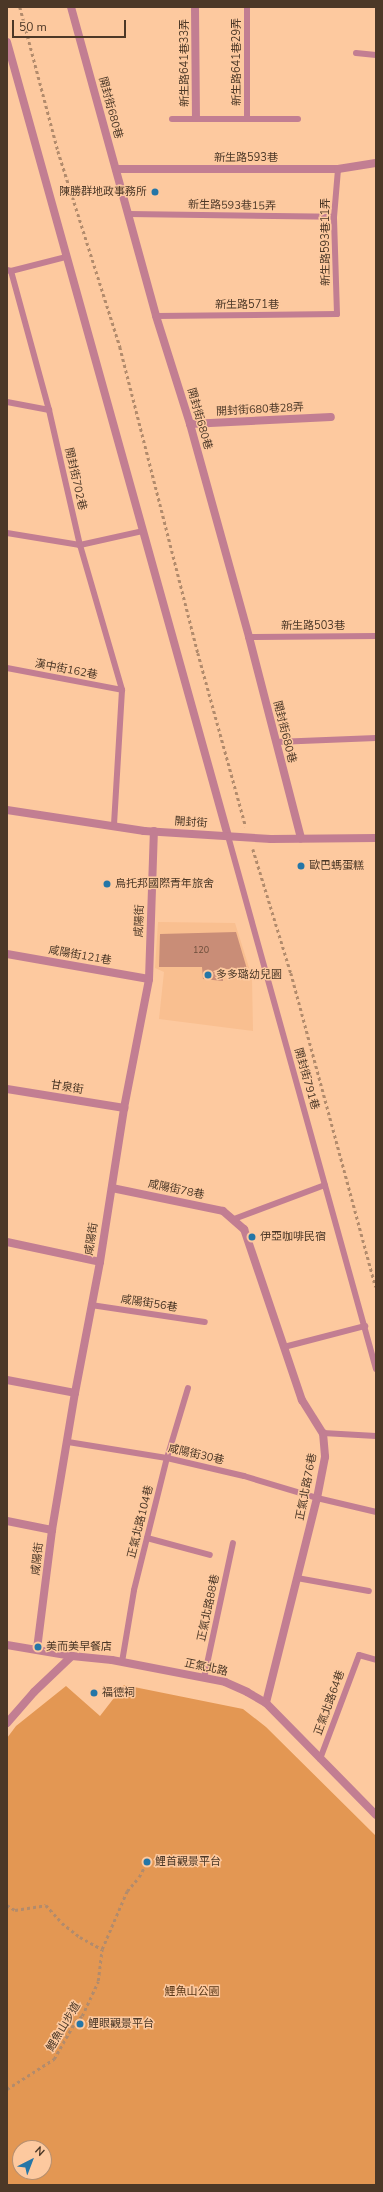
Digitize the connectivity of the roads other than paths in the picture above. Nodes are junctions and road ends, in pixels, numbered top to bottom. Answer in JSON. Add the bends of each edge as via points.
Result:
{"nodes":[{"id":1,"x":71,"y":7,"type":"edge"},
{"id":2,"x":195,"y":7,"type":"edge"},
{"id":3,"x":246,"y":7,"type":"edge"},
{"id":4,"x":7,"y":42,"type":"edge"},
{"id":5,"x":356,"y":53,"type":"dead end"},
{"id":6,"x":376,"y":55,"type":"edge"},
{"id":7,"x":196,"y":118,"type":"junction"},
{"id":8,"x":247,"y":118,"type":"junction"},
{"id":9,"x":172,"y":119,"type":"dead end"},
{"id":10,"x":298,"y":119,"type":"dead end"},
{"id":11,"x":376,"y":163,"type":"edge"},
{"id":12,"x":116,"y":169,"type":"junction"},
{"id":13,"x":338,"y":169,"type":"junction"},
{"id":14,"x":129,"y":214,"type":"junction"},
{"id":15,"x":334,"y":217,"type":"junction"},
{"id":16,"x":66,"y":257,"type":"junction"},
{"id":17,"x":9,"y":270,"type":"edge"},
{"id":18,"x":337,"y":314,"type":"joint"},
{"id":19,"x":156,"y":316,"type":"junction"},
{"id":20,"x":7,"y":402,"type":"edge"},
{"id":21,"x":49,"y":410,"type":"junction"},
{"id":22,"x":332,"y":417,"type":"dead end"},
{"id":23,"x":190,"y":424,"type":"junction"},
{"id":24,"x":143,"y":531,"type":"junction"},
{"id":25,"x":7,"y":533,"type":"edge"},
{"id":26,"x":80,"y":545,"type":"junction"},
{"id":27,"x":249,"y":636,"type":"junction"},
{"id":28,"x":376,"y":636,"type":"edge"},
{"id":29,"x":7,"y":668,"type":"edge"},
{"id":30,"x":122,"y":690,"type":"junction"},
{"id":31,"x":376,"y":738,"type":"edge"},
{"id":32,"x":276,"y":742,"type":"junction"},
{"id":33,"x":7,"y":810,"type":"edge"},
{"id":34,"x":114,"y":826,"type":"junction"},
{"id":35,"x":154,"y":831,"type":"junction"},
{"id":36,"x":228,"y":836,"type":"junction"},
{"id":37,"x":301,"y":838,"type":"junction"},
{"id":38,"x":376,"y":838,"type":"edge"},
{"id":39,"x":7,"y":954,"type":"edge"},
{"id":40,"x":149,"y":979,"type":"junction"},
{"id":41,"x":7,"y":1089,"type":"edge"},
{"id":42,"x":124,"y":1108,"type":"junction"},
{"id":43,"x":325,"y":1185,"type":"junction"},
{"id":44,"x":112,"y":1188,"type":"junction"},
{"id":45,"x":234,"y":1219,"type":"junction"},
{"id":46,"x":7,"y":1242,"type":"edge"},
{"id":47,"x":100,"y":1262,"type":"junction"},
{"id":48,"x":91,"y":1305,"type":"junction"},
{"id":49,"x":205,"y":1322,"type":"dead end"},
{"id":50,"x":365,"y":1326,"type":"junction"},
{"id":51,"x":284,"y":1347,"type":"junction"},
{"id":52,"x":376,"y":1369,"type":"edge"},
{"id":53,"x":7,"y":1380,"type":"edge"},
{"id":54,"x":188,"y":1388,"type":"dead end"},
{"id":55,"x":75,"y":1393,"type":"junction"},
{"id":56,"x":323,"y":1433,"type":"junction"},
{"id":57,"x":376,"y":1436,"type":"edge"},
{"id":58,"x":68,"y":1442,"type":"junction"},
{"id":59,"x":167,"y":1458,"type":"junction"},
{"id":60,"x":318,"y":1498,"type":"junction"},
{"id":61,"x":376,"y":1512,"type":"edge"},
{"id":62,"x":7,"y":1521,"type":"edge"},
{"id":63,"x":52,"y":1530,"type":"junction"},
{"id":64,"x":147,"y":1538,"type":"junction"},
{"id":65,"x":233,"y":1543,"type":"dead end"},
{"id":66,"x":210,"y":1555,"type":"dead end"},
{"id":67,"x":297,"y":1578,"type":"junction"},
{"id":68,"x":369,"y":1591,"type":"dead end"},
{"id":69,"x":7,"y":1645,"type":"edge"},
{"id":70,"x":37,"y":1650,"type":"junction"},
{"id":71,"x":72,"y":1656,"type":"junction"},
{"id":72,"x":376,"y":1660,"type":"edge"},
{"id":73,"x":122,"y":1662,"type":"junction"},
{"id":74,"x":204,"y":1678,"type":"junction"},
{"id":75,"x":266,"y":1703,"type":"junction"},
{"id":76,"x":7,"y":1723,"type":"edge"},
{"id":77,"x":320,"y":1759,"type":"junction"},
{"id":78,"x":376,"y":1815,"type":"edge"}],
"edges":[{"from":1,"to":12,"type":"street","name":"開封街680巷"},
{"from":2,"to":7,"type":"street","name":"新生路641巷33弄"},
{"from":3,"to":8,"type":"lane","name":"新生路641巷29弄"},
{"from":4,"to":16,"type":"street"},
{"from":5,"to":6,"type":"lane"},
{"from":7,"to":8,"type":"lane"},
{"from":7,"to":9,"type":"lane"},
{"from":8,"to":10,"type":"lane"},
{"from":11,"to":13,"type":"street","name":"新生路593巷"},
{"from":12,"to":13,"type":"street","name":"新生路593巷"},
{"from":12,"to":14,"type":"street","name":"開封街680巷"},
{"from":13,"to":15,"type":"lane","name":"新生路593巷11弄"},
{"from":14,"to":15,"type":"lane","name":"新生路593巷15弄"},
{"from":14,"to":19,"type":"street","name":"開封街680巷"},
{"from":15,"to":18,"type":"lane","name":"新生路593巷11弄"},
{"from":16,"to":17,"type":"lane"},
{"from":16,"to":24,"type":"street"},
{"from":17,"to":21,"type":"lane","name":"開封街702巷"},
{"from":18,"to":19,"type":"lane","name":"新生路571巷"},
{"from":19,"to":23,"type":"street","name":"開封街680巷"},
{"from":20,"to":21,"type":"lane"},
{"from":21,"to":26,"type":"lane","name":"開封街702巷"},
{"from":22,"to":23,"type":"street","name":"開封街680巷28弄"},
{"from":23,"to":27,"type":"street","name":"開封街680巷"},
{"from":24,"to":26,"type":"lane"},
{"from":24,"to":36,"type":"street"},
{"from":25,"to":26,"type":"lane"},
{"from":26,"to":30,"type":"lane","name":"開封街702巷"},
{"from":27,"to":28,"type":"lane","name":"新生路503巷"},
{"from":27,"to":32,"type":"street","name":"開封街680巷"},
{"from":29,"to":30,"type":"lane","name":"漢中街162巷"},
{"from":30,"to":34,"type":"lane","name":"開封街702巷"},
{"from":31,"to":32,"type":"lane"},
{"from":32,"to":37,"type":"street","name":"開封街680巷"},
{"from":33,"to":34,"type":"street","name":"開封街"},
{"from":34,"to":35,"type":"street","name":"開封街"},
{"from":35,"to":36,"type":"street","name":"開封街"},
{"from":35,"to":40,"type":"street","name":"咸陽街"},
{"from":36,"to":37,"type":"street","name":"開封街"},
{"from":36,"to":43,"type":"lane","name":"開封街791巷"},
{"from":37,"to":38,"type":"street","name":"開封街"},
{"from":39,"to":40,"type":"street","name":"咸陽街121巷"},
{"from":40,"to":42,"type":"street","name":"咸陽街"},
{"from":41,"to":42,"type":"street","name":"甘泉街"},
{"from":42,"to":44,"type":"street","name":"咸陽街"},
{"from":43,"to":45,"type":"lane"},
{"from":43,"to":50,"type":"lane","name":"開封街791巷"},
{"from":44,"to":45,"type":"street","name":"咸陽街78巷","via":[[223,1211]]},
{"from":44,"to":47,"type":"street","name":"咸陽街"},
{"from":45,"to":51,"type":"street","name":"正氣北路76巷","via":[[244,1229]]},
{"from":46,"to":47,"type":"street"},
{"from":47,"to":48,"type":"street","name":"咸陽街"},
{"from":48,"to":49,"type":"lane","name":"咸陽街56巷"},
{"from":48,"to":55,"type":"street","name":"咸陽街"},
{"from":50,"to":51,"type":"lane"},
{"from":50,"to":52,"type":"lane","name":"開封街791巷"},
{"from":51,"to":56,"type":"street","name":"正氣北路76巷","via":[[302,1400]]},
{"from":53,"to":55,"type":"street"},
{"from":54,"to":59,"type":"lane","name":"正氣北路104巷"},
{"from":55,"to":58,"type":"street","name":"咸陽街"},
{"from":56,"to":57,"type":"lane"},
{"from":56,"to":60,"type":"street","name":"正氣北路76巷","via":[[325,1458]]},
{"from":58,"to":59,"type":"lane","name":"咸陽街30巷"},
{"from":58,"to":63,"type":"street","name":"咸陽街"},
{"from":59,"to":60,"type":"lane","name":"咸陽街30巷","via":[[244,1476]]},
{"from":59,"to":64,"type":"lane","name":"正氣北路104巷"},
{"from":60,"to":61,"type":"lane","name":"咸陽街30巷"},
{"from":60,"to":67,"type":"street","name":"正氣北路76巷"},
{"from":62,"to":63,"type":"street"},
{"from":63,"to":70,"type":"street","name":"咸陽街"},
{"from":64,"to":66,"type":"lane"},
{"from":64,"to":73,"type":"lane","name":"正氣北路104巷","via":[[134,1590]]},
{"from":65,"to":74,"type":"lane","name":"正氣北路88巷"},
{"from":67,"to":68,"type":"lane"},
{"from":67,"to":75,"type":"street","name":"正氣北路76巷"},
{"from":69,"to":70,"type":"street","name":"正氣北路"},
{"from":70,"to":71,"type":"street","name":"正氣北路"},
{"from":71,"to":73,"type":"street","name":"正氣北路"},
{"from":71,"to":76,"type":"street","via":[[34,1692]]},
{"from":72,"to":77,"type":"lane","name":"正氣北路64巷","via":[[359,1655]]},
{"from":73,"to":74,"type":"street","name":"正氣北路"},
{"from":74,"to":75,"type":"street","name":"正氣北路","via":[[225,1682]]},
{"from":75,"to":77,"type":"street","name":"正氣北路"},
{"from":77,"to":78,"type":"street","name":"正氣北路"}]}
